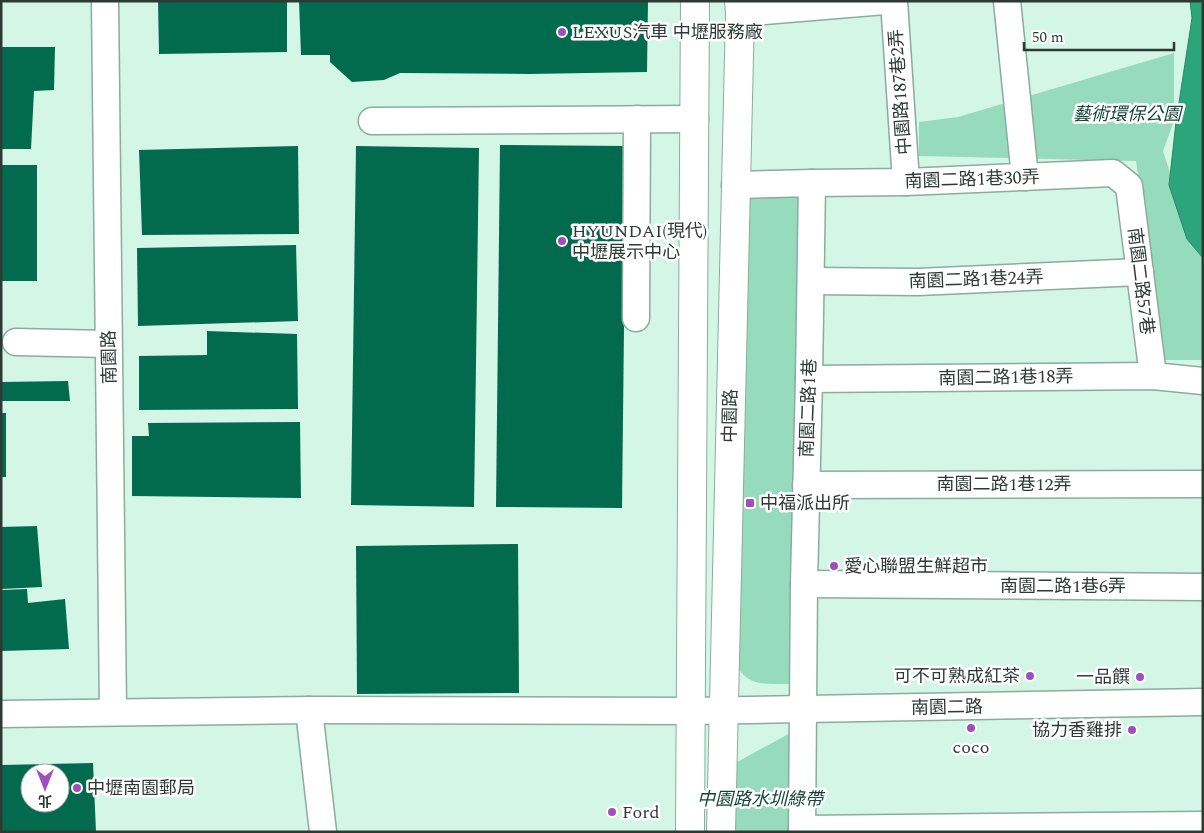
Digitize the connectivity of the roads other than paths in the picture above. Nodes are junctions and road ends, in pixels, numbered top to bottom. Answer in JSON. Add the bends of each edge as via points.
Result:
{"nodes":[{"id":1,"x":105,"y":1,"type":"edge"},
{"id":2,"x":695,"y":1,"type":"edge"},
{"id":3,"x":885,"y":1,"type":"edge"},
{"id":4,"x":894,"y":1,"type":"edge"},
{"id":5,"x":1007,"y":1,"type":"edge"},
{"id":6,"x":740,"y":7,"type":"edge"},
{"id":7,"x":695,"y":119,"type":"junction"},
{"id":8,"x":638,"y":120,"type":"junction"},
{"id":9,"x":372,"y":121,"type":"dead end"},
{"id":10,"x":1025,"y":177,"type":"junction"},
{"id":11,"x":906,"y":182,"type":"junction"},
{"id":12,"x":812,"y":183,"type":"junction"},
{"id":13,"x":735,"y":185,"type":"junction"},
{"id":14,"x":1129,"y":186,"type":"joint"},
{"id":15,"x":1140,"y":272,"type":"junction"},
{"id":16,"x":811,"y":281,"type":"junction"},
{"id":17,"x":636,"y":318,"type":"dead end"},
{"id":18,"x":16,"y":342,"type":"dead end"},
{"id":19,"x":108,"y":344,"type":"junction"},
{"id":20,"x":1153,"y":376,"type":"junction"},
{"id":21,"x":810,"y":379,"type":"junction"},
{"id":22,"x":1203,"y":381,"type":"edge"},
{"id":23,"x":1203,"y":484,"type":"edge"},
{"id":24,"x":806,"y":485,"type":"junction"},
{"id":25,"x":804,"y":584,"type":"junction"},
{"id":26,"x":1203,"y":587,"type":"edge"},
{"id":27,"x":1203,"y":702,"type":"edge"},
{"id":28,"x":804,"y":709,"type":"junction"},
{"id":29,"x":310,"y":710,"type":"junction"},
{"id":30,"x":724,"y":710,"type":"junction"},
{"id":31,"x":692,"y":711,"type":"junction"},
{"id":32,"x":113,"y":712,"type":"junction"},
{"id":33,"x":1,"y":714,"type":"edge"},
{"id":34,"x":1203,"y":825,"type":"edge"},
{"id":35,"x":802,"y":830,"type":"edge"},
{"id":36,"x":323,"y":832,"type":"edge"},
{"id":37,"x":690,"y":832,"type":"edge"},
{"id":38,"x":721,"y":832,"type":"edge"}],
"edges":[{"from":1,"to":19,"type":"street","name":"南園路"},
{"from":2,"to":7,"type":"main road","name":"中園路"},
{"from":3,"to":6,"type":"street"},
{"from":4,"to":11,"type":"street","name":"中園路187巷2弄"},
{"from":5,"to":10,"type":"street"},
{"from":6,"to":13,"type":"main road","name":"中園路"},
{"from":7,"to":8,"type":"street"},
{"from":7,"to":31,"type":"main road","name":"中園路"},
{"from":8,"to":9,"type":"street"},
{"from":8,"to":17,"type":"street"},
{"from":10,"to":11,"type":"street","name":"南園二路1巷30弄"},
{"from":10,"to":14,"type":"street","name":"南園二路1巷30弄","via":[[1113,173]]},
{"from":11,"to":12,"type":"street","name":"南園二路1巷30弄"},
{"from":12,"to":13,"type":"street"},
{"from":12,"to":16,"type":"street","name":"南園二路1巷"},
{"from":13,"to":30,"type":"main road","name":"中園路"},
{"from":14,"to":15,"type":"street","name":"南園二路57巷"},
{"from":15,"to":16,"type":"street","name":"南園二路1巷24弄","via":[[918,282]]},
{"from":15,"to":20,"type":"street","name":"南園二路57巷"},
{"from":16,"to":21,"type":"street","name":"南園二路1巷"},
{"from":18,"to":19,"type":"street"},
{"from":19,"to":32,"type":"street","name":"南園路"},
{"from":20,"to":21,"type":"street","name":"南園二路1巷18弄"},
{"from":20,"to":22,"type":"street","name":"南園二路1巷18弄"},
{"from":21,"to":24,"type":"street","name":"南園二路1巷"},
{"from":23,"to":24,"type":"street","name":"南園二路1巷12弄"},
{"from":24,"to":25,"type":"street","name":"南園二路1巷"},
{"from":25,"to":26,"type":"street","name":"南園二路1巷6弄"},
{"from":25,"to":28,"type":"street","name":"南園二路1巷"},
{"from":27,"to":28,"type":"street","name":"南園二路"},
{"from":28,"to":30,"type":"street","name":"南園二路"},
{"from":28,"to":35,"type":"street","name":"南園二路1巷"},
{"from":29,"to":31,"type":"street","name":"南園二路"},
{"from":29,"to":32,"type":"street","name":"南園二路"},
{"from":29,"to":36,"type":"street"},
{"from":30,"to":31,"type":"street","name":"南園二路"},
{"from":30,"to":38,"type":"main road","name":"中園路"},
{"from":31,"to":37,"type":"main road","name":"中園路"},
{"from":32,"to":33,"type":"street","name":"南園二路"},
{"from":34,"to":35,"type":"street"}]}
